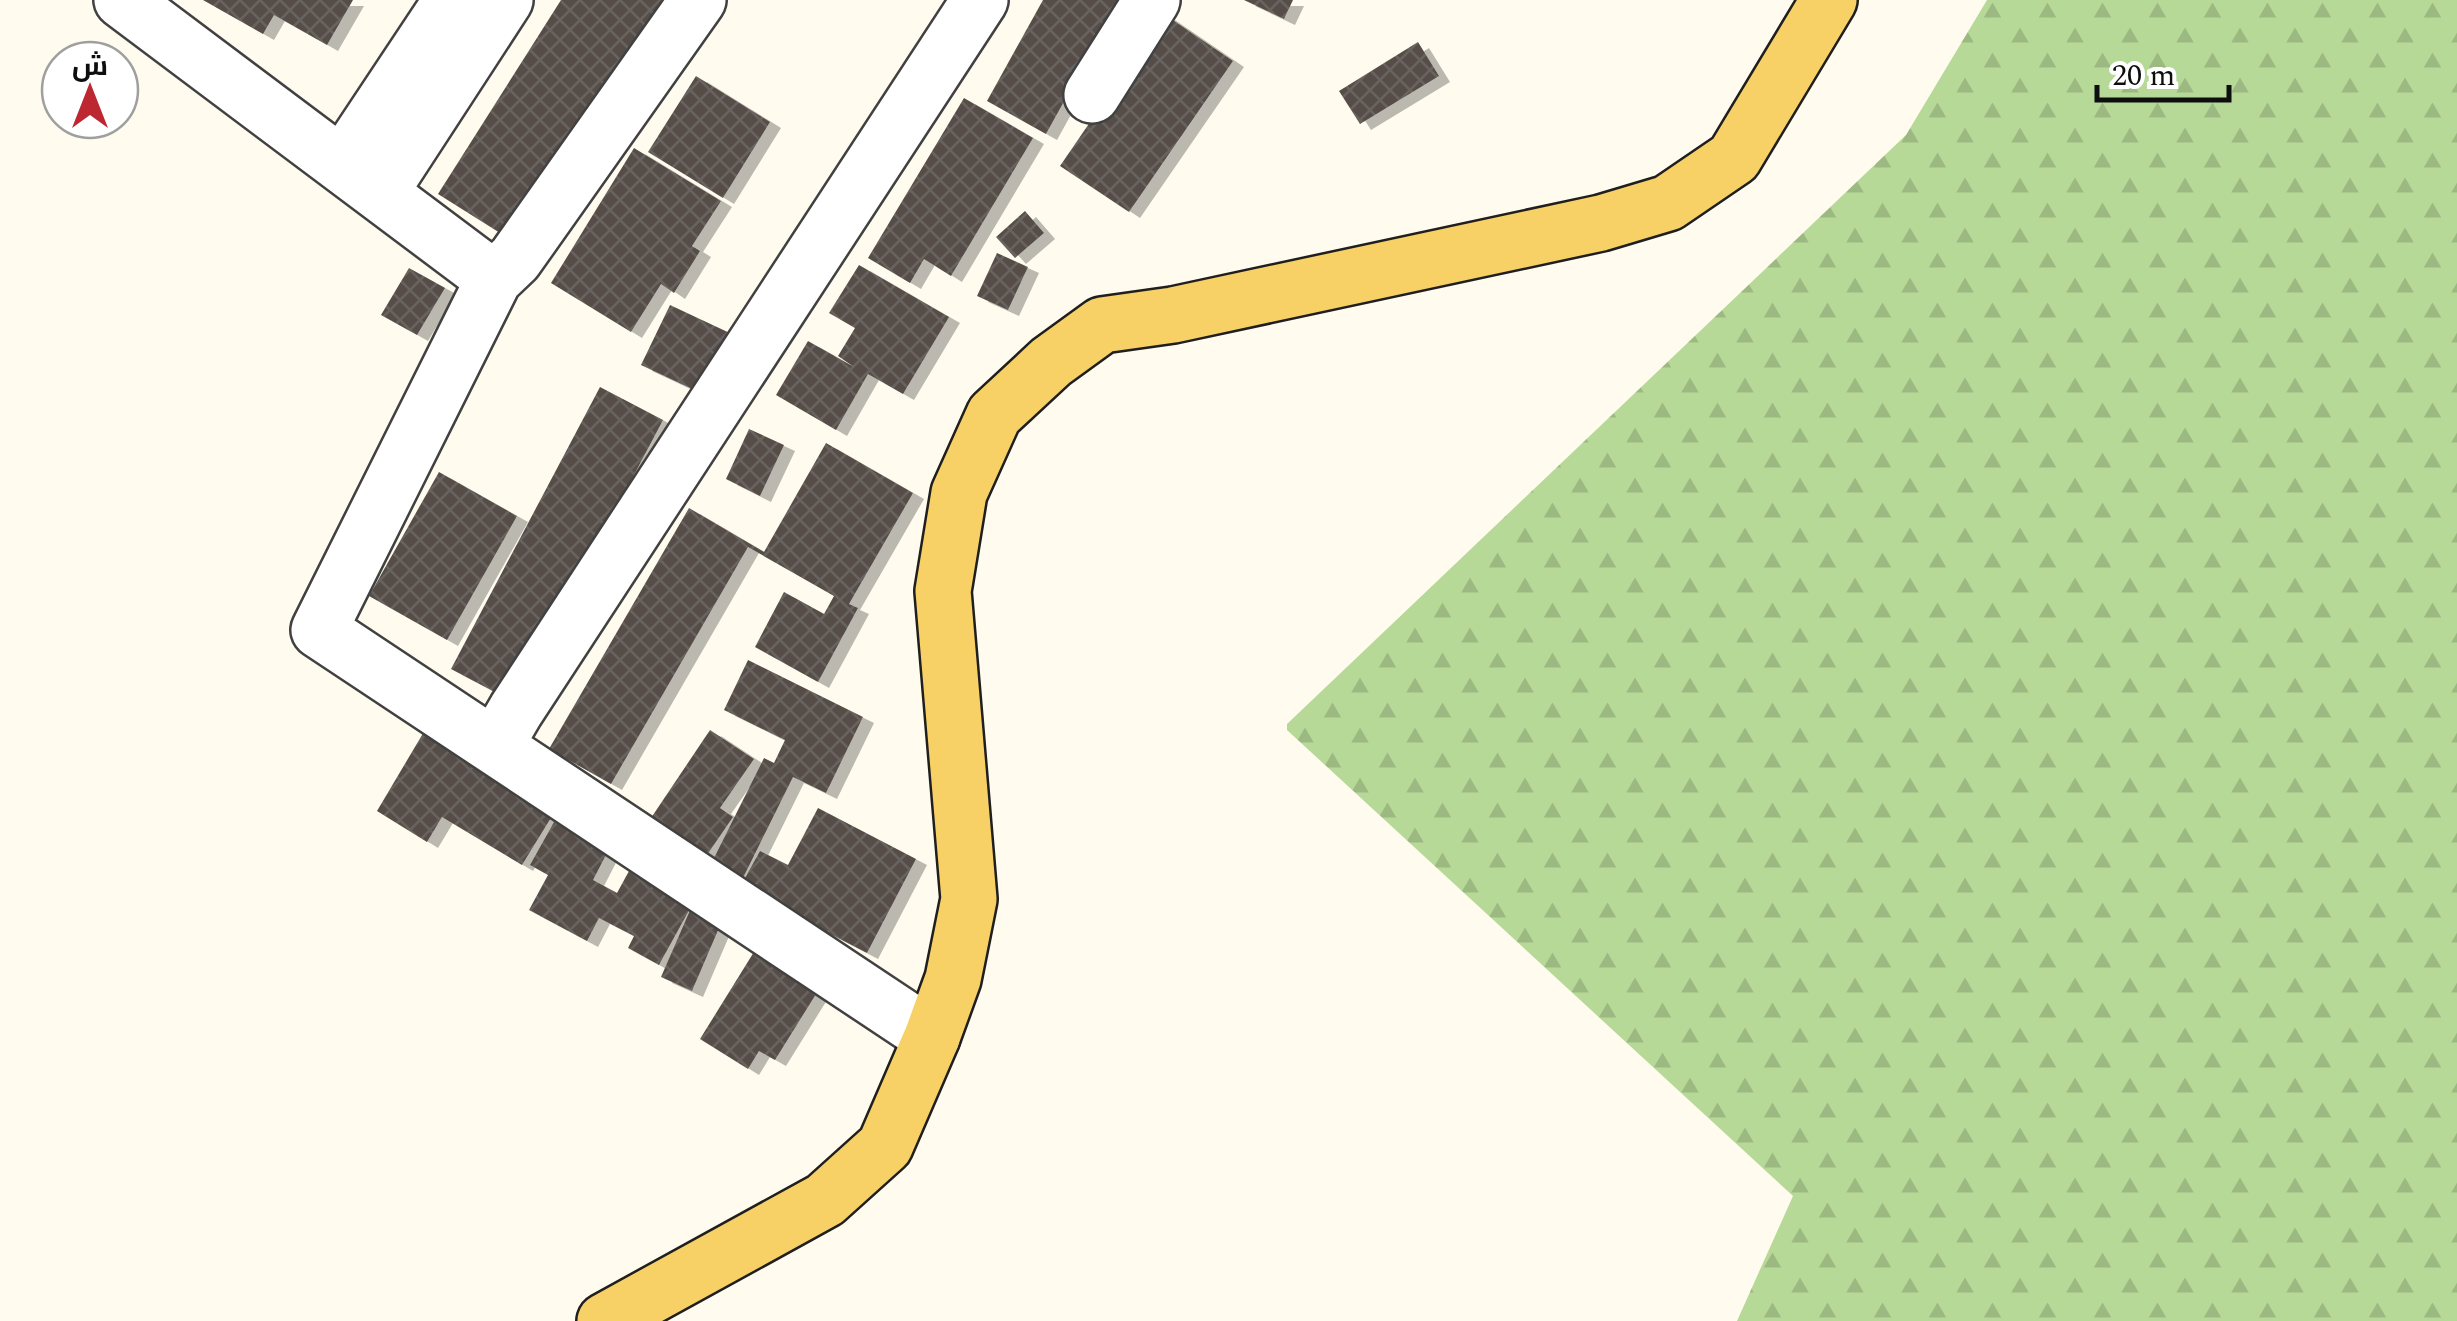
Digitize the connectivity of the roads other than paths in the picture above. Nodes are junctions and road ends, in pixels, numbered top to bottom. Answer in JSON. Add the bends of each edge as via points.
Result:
{"nodes":[{"id":1,"x":122,"y":0,"type":"edge"},
{"id":2,"x":452,"y":0,"type":"edge"},
{"id":3,"x":505,"y":0,"type":"edge"},
{"id":4,"x":698,"y":0,"type":"edge"},
{"id":5,"x":980,"y":0,"type":"edge"},
{"id":6,"x":1152,"y":0,"type":"edge"},
{"id":7,"x":1829,"y":0,"type":"edge"},
{"id":8,"x":1092,"y":95,"type":"dead end"},
{"id":9,"x":361,"y":178,"type":"junction"},
{"id":10,"x":494,"y":279,"type":"junction"},
{"id":11,"x":495,"y":746,"type":"junction"},
{"id":12,"x":932,"y":1037,"type":"junction"},
{"id":13,"x":605,"y":1321,"type":"edge"}],
"edges":[{"from":1,"to":9,"type":"street"},
{"from":2,"to":9,"type":"street"},
{"from":3,"to":9,"type":"street"},
{"from":4,"to":10,"type":"street","via":[[515,259]]},
{"from":5,"to":11,"type":"street"},
{"from":6,"to":8,"type":"street"},
{"from":7,"to":12,"type":"main road","via":[[1734,158],[1668,202],[1173,316],[1102,325],[994,415],[959,493],[944,591],[968,898],[953,979]]},
{"from":9,"to":10,"type":"street"},
{"from":10,"to":11,"type":"street","via":[[319,630]]},
{"from":11,"to":12,"type":"street"},
{"from":12,"to":13,"type":"main road","via":[[884,1146],[824,1200]]}]}
